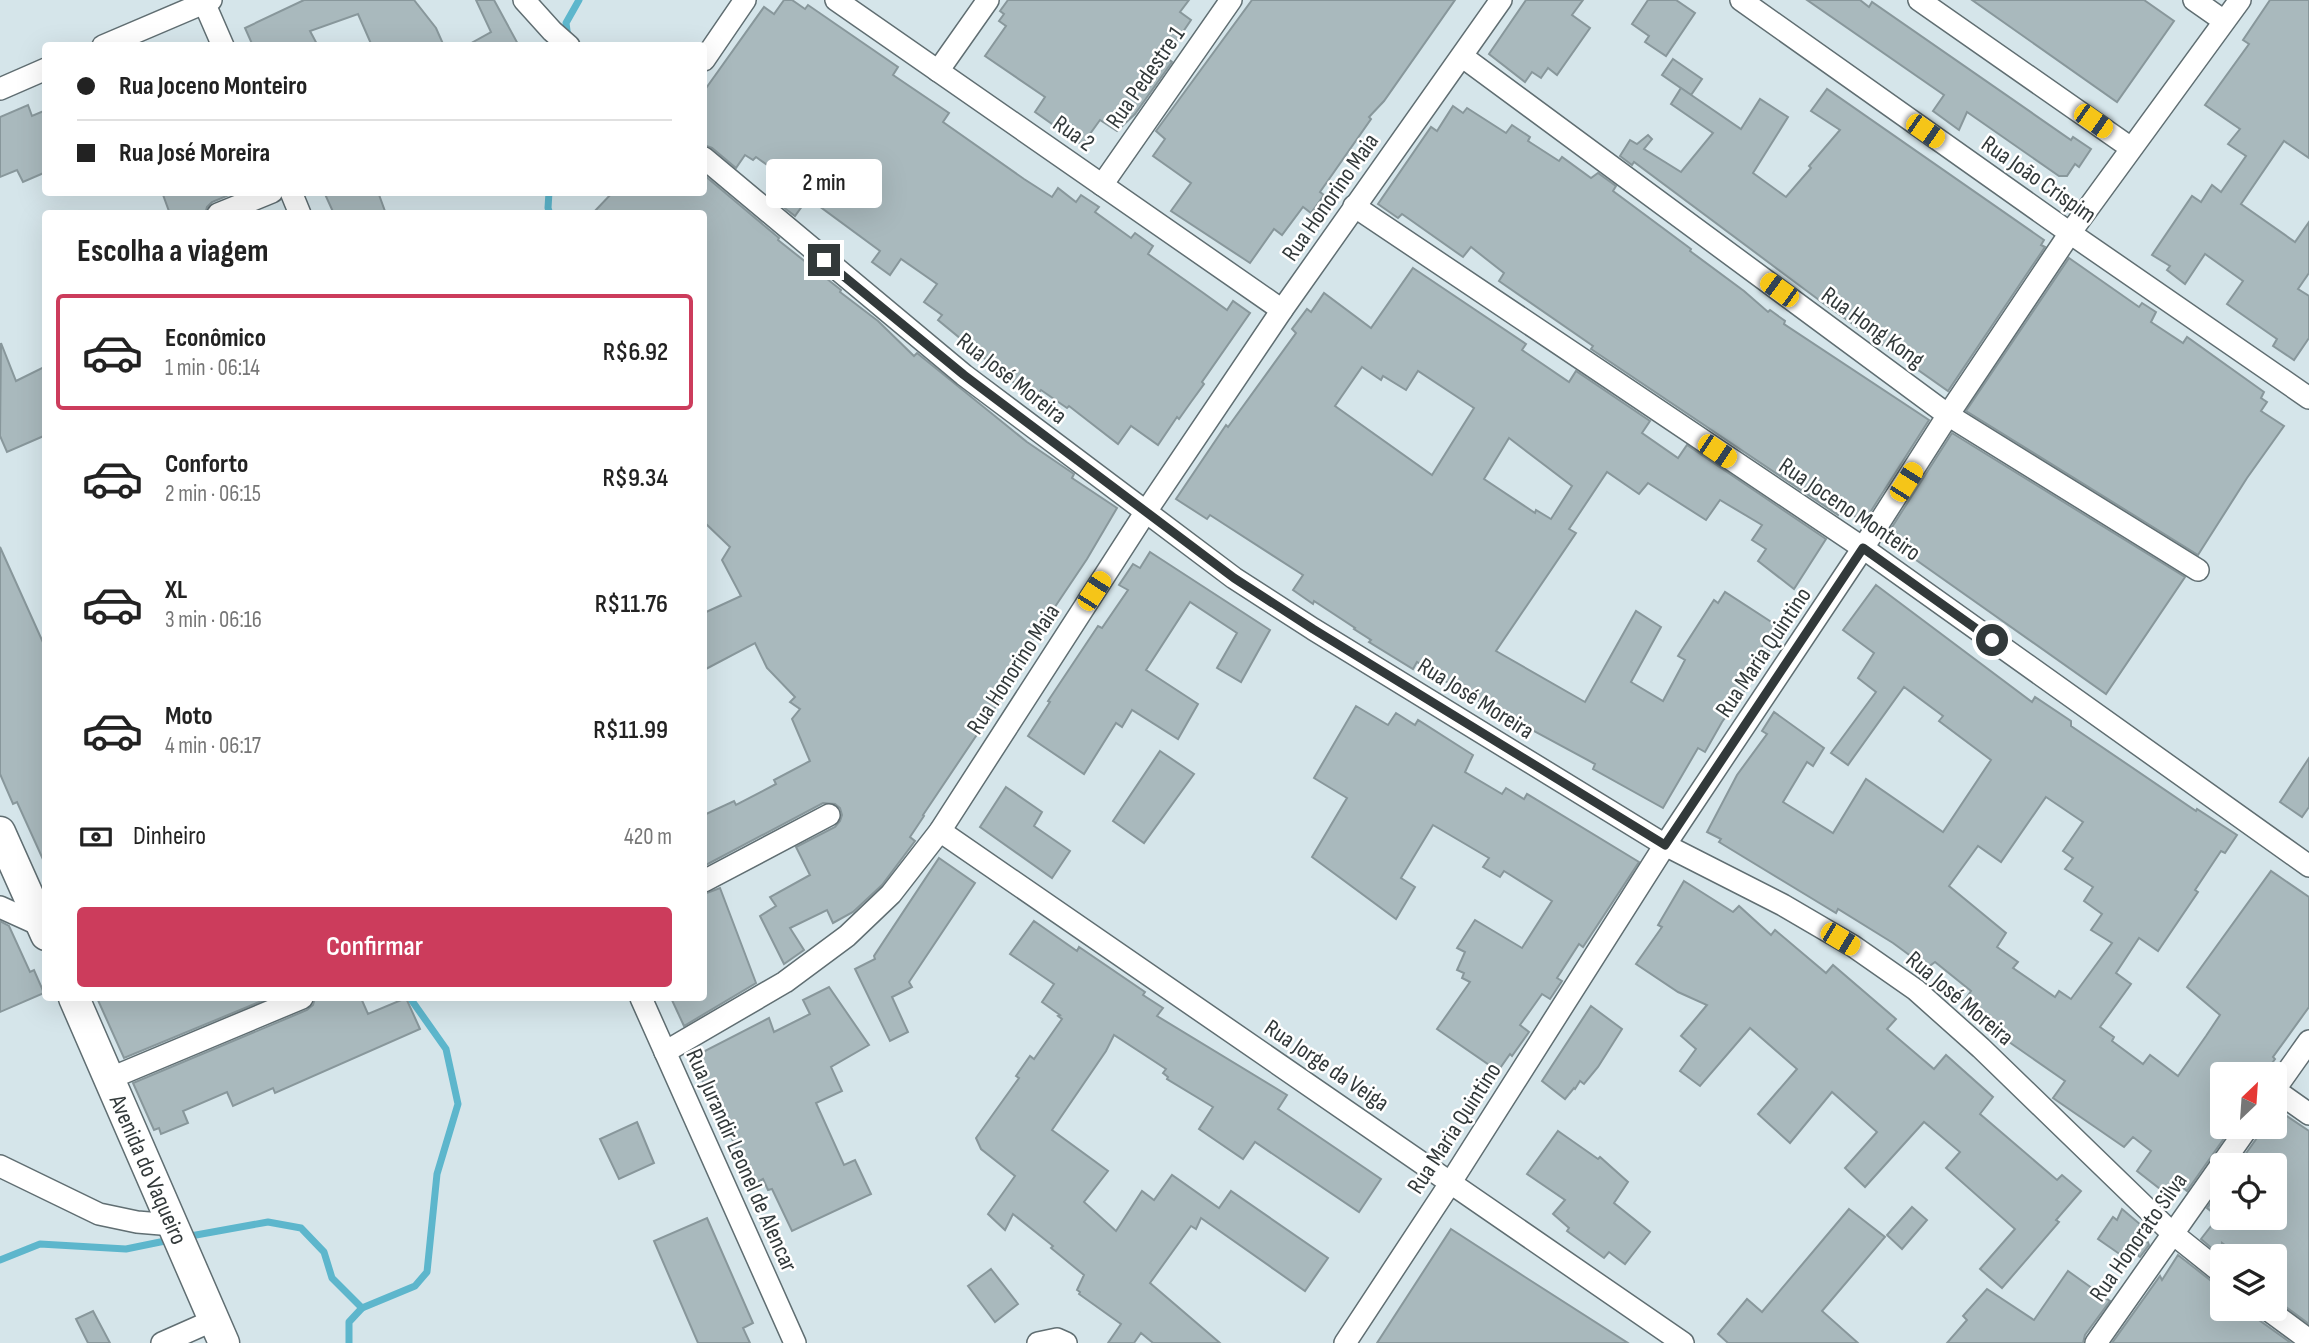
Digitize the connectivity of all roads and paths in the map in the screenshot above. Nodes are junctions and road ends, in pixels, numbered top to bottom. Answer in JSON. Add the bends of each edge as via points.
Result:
{"nodes":[{"id":1,"x":524,"y":0,"type":"edge"},
{"id":2,"x":745,"y":0,"type":"edge"},
{"id":3,"x":836,"y":0,"type":"edge"},
{"id":4,"x":988,"y":0,"type":"edge"},
{"id":5,"x":1231,"y":0,"type":"edge"},
{"id":6,"x":1501,"y":0,"type":"edge"},
{"id":7,"x":1741,"y":0,"type":"edge"},
{"id":8,"x":1919,"y":0,"type":"edge"},
{"id":9,"x":2194,"y":0,"type":"edge"},
{"id":10,"x":2240,"y":0,"type":"edge"},
{"id":11,"x":206,"y":1,"type":"edge"},
{"id":12,"x":2224,"y":21,"type":"junction"},
{"id":13,"x":112,"y":42,"type":"edge"},
{"id":14,"x":221,"y":42,"type":"edge"},
{"id":15,"x":564,"y":42,"type":"edge"},
{"id":16,"x":707,"y":56,"type":"edge"},
{"id":17,"x":1463,"y":57,"type":"junction"},
{"id":18,"x":42,"y":71,"type":"edge"},
{"id":19,"x":938,"y":71,"type":"junction"},
{"id":20,"x":0,"y":89,"type":"edge"},
{"id":21,"x":2131,"y":148,"type":"junction"},
{"id":22,"x":707,"y":161,"type":"edge"},
{"id":23,"x":1102,"y":185,"type":"junction"},
{"id":24,"x":262,"y":196,"type":"edge"},
{"id":25,"x":1354,"y":206,"type":"junction"},
{"id":26,"x":228,"y":210,"type":"edge"},
{"id":27,"x":2070,"y":233,"type":"junction"},
{"id":28,"x":1282,"y":310,"type":"junction"},
{"id":29,"x":2309,"y":398,"type":"edge"},
{"id":30,"x":1948,"y":415,"type":"junction"},
{"id":31,"x":1145,"y":513,"type":"junction"},
{"id":32,"x":1863,"y":548,"type":"junction"},
{"id":33,"x":2198,"y":570,"type":"dead end"},
{"id":34,"x":829,"y":815,"type":"dead end"},
{"id":35,"x":940,"y":831,"type":"junction"},
{"id":36,"x":0,"y":832,"type":"edge"},
{"id":37,"x":1665,"y":845,"type":"junction"},
{"id":38,"x":2309,"y":866,"type":"edge"},
{"id":39,"x":707,"y":879,"type":"edge"},
{"id":40,"x":0,"y":907,"type":"edge"},
{"id":41,"x":42,"y":925,"type":"edge"},
{"id":42,"x":42,"y":928,"type":"edge"},
{"id":43,"x":75,"y":1001,"type":"edge"},
{"id":44,"x":295,"y":1001,"type":"edge"},
{"id":45,"x":642,"y":1001,"type":"edge"},
{"id":46,"x":2309,"y":1041,"type":"edge"},
{"id":47,"x":665,"y":1052,"type":"junction"},
{"id":48,"x":2287,"y":1073,"type":"edge"},
{"id":49,"x":111,"y":1078,"type":"junction"},
{"id":50,"x":2287,"y":1098,"type":"edge"},
{"id":51,"x":2309,"y":1114,"type":"edge"},
{"id":52,"x":2239,"y":1139,"type":"edge"},
{"id":53,"x":0,"y":1166,"type":"edge"},
{"id":54,"x":1451,"y":1182,"type":"junction"},
{"id":55,"x":2172,"y":1233,"type":"junction"},
{"id":56,"x":178,"y":1235,"type":"junction"},
{"id":57,"x":2210,"y":1263,"type":"edge"},
{"id":58,"x":2283,"y":1321,"type":"edge"},
{"id":59,"x":219,"y":1332,"type":"edge"},
{"id":60,"x":2309,"y":1340,"type":"edge"},
{"id":61,"x":162,"y":1343,"type":"edge"},
{"id":62,"x":795,"y":1343,"type":"edge"},
{"id":63,"x":1038,"y":1343,"type":"edge"},
{"id":64,"x":1066,"y":1343,"type":"edge"},
{"id":65,"x":1345,"y":1343,"type":"edge"},
{"id":66,"x":1683,"y":1343,"type":"edge"},
{"id":67,"x":2096,"y":1343,"type":"edge"}],
"edges":[{"from":1,"to":15,"type":"street"},
{"from":2,"to":16,"type":"street"},
{"from":3,"to":19,"type":"street","name":"Rua 2"},
{"from":4,"to":19,"type":"street"},
{"from":5,"to":23,"type":"street","name":"Rua Pedestre 1"},
{"from":6,"to":17,"type":"street","name":"Rua Honorino Maia"},
{"from":7,"to":27,"type":"street","name":"Rua João Crispim"},
{"from":8,"to":21,"type":"street"},
{"from":9,"to":12,"type":"street"},
{"from":10,"to":12,"type":"street","name":"Rua Maria Quintino"},
{"from":11,"to":13,"type":"street"},
{"from":11,"to":14,"type":"street"},
{"from":12,"to":21,"type":"street","name":"Rua Maria Quintino"},
{"from":17,"to":25,"type":"street","name":"Rua Honorino Maia"},
{"from":17,"to":30,"type":"street","name":"Rua Hong Kong"},
{"from":18,"to":20,"type":"street"},
{"from":19,"to":23,"type":"street","name":"Rua 2"},
{"from":21,"to":27,"type":"street","name":"Rua Maria Quintino"},
{"from":22,"to":31,"type":"street","name":"Rua José Moreira","via":[[964,375]]},
{"from":23,"to":28,"type":"street","name":"Rua 2"},
{"from":24,"to":26,"type":"street"},
{"from":25,"to":28,"type":"street","name":"Rua Honorino Maia"},
{"from":25,"to":32,"type":"street","name":"Rua Joceno Monteiro"},
{"from":27,"to":29,"type":"street","name":"Rua João Crispim"},
{"from":27,"to":30,"type":"street","name":"Rua Maria Quintino"},
{"from":28,"to":31,"type":"street","name":"Rua Honorino Maia"},
{"from":30,"to":32,"type":"street","name":"Rua Maria Quintino"},
{"from":30,"to":33,"type":"street","name":"Rua Hong Kong"},
{"from":31,"to":35,"type":"street","name":"Rua Honorino Maia"},
{"from":31,"to":37,"type":"street","name":"Rua José Moreira","via":[[1313,629]]},
{"from":32,"to":37,"type":"street","name":"Rua Maria Quintino"},
{"from":32,"to":38,"type":"street","name":"Rua Joceno Monteiro"},
{"from":34,"to":39,"type":"street"},
{"from":35,"to":47,"type":"street","name":"Rua Honorino Maia","via":[[891,894],[847,936],[785,982]]},
{"from":35,"to":54,"type":"street","name":"Rua Jorge da Veiga"},
{"from":36,"to":41,"type":"street"},
{"from":37,"to":54,"type":"street","name":"Rua Maria Quintino"},
{"from":37,"to":55,"type":"street","name":"Rua José Moreira","via":[[1783,905],[1916,990]]},
{"from":40,"to":42,"type":"street"},
{"from":43,"to":49,"type":"street","name":"Avenida do Vaqueiro"},
{"from":44,"to":49,"type":"street"},
{"from":45,"to":47,"type":"street","name":"Rua Jurandir Leonel de Alencar"},
{"from":46,"to":48,"type":"street"},
{"from":47,"to":62,"type":"street","name":"Rua Jurandir Leonel de Alencar"},
{"from":49,"to":56,"type":"street","name":"Avenida do Vaqueiro"},
{"from":50,"to":51,"type":"street"},
{"from":52,"to":55,"type":"street","name":"Rua Honorato Silva"},
{"from":53,"to":56,"type":"street","via":[[99,1214]]},
{"from":54,"to":65,"type":"street","name":"Rua Maria Quintino"},
{"from":54,"to":66,"type":"street","name":"Rua Jorge da Veiga"},
{"from":55,"to":57,"type":"street","name":"Rua José Moreira"},
{"from":55,"to":67,"type":"street","name":"Rua Honorato Silva"},
{"from":56,"to":59,"type":"street","name":"Avenida do Vaqueiro"},
{"from":58,"to":60,"type":"street"},
{"from":59,"to":61,"type":"street"},
{"from":63,"to":64,"type":"street","via":[[1056,1339]]}]}
